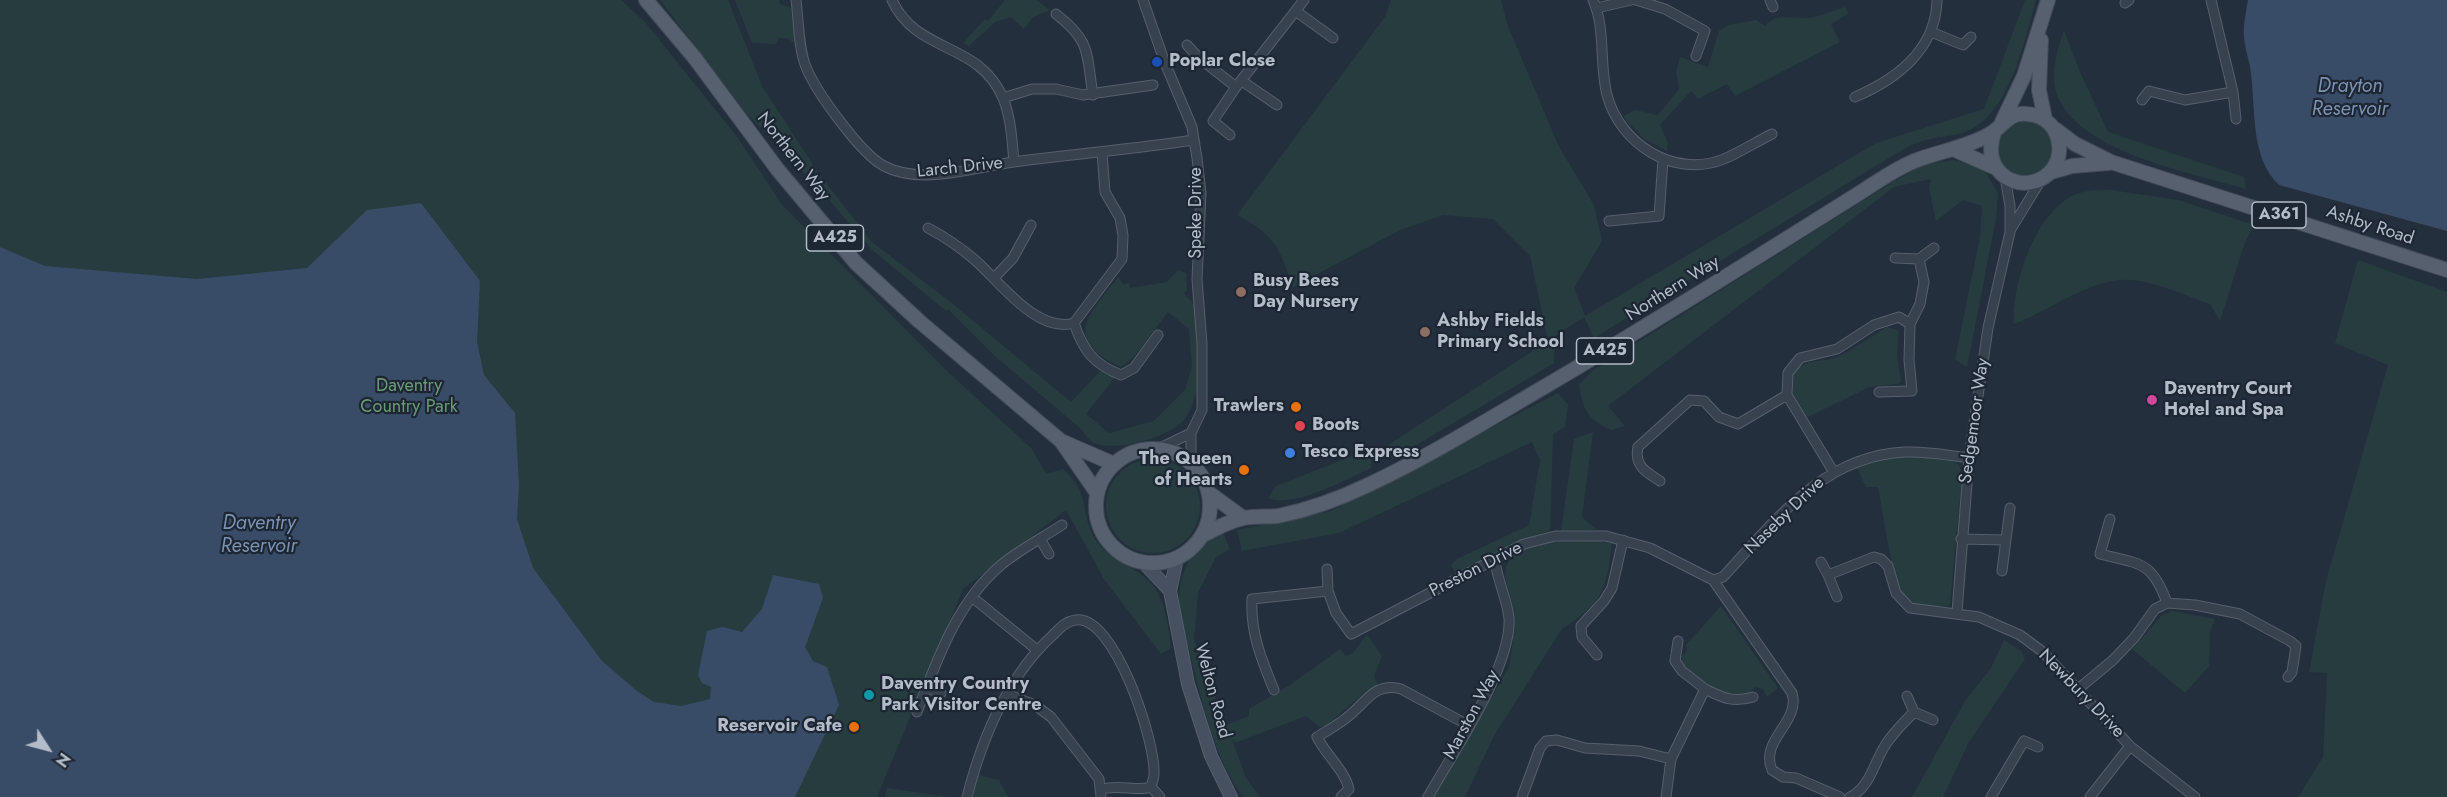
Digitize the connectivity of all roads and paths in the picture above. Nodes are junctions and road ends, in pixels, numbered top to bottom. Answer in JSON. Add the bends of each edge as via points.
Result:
{"nodes":[{"id":1,"x":646,"y":0,"type":"edge"},
{"id":2,"x":796,"y":0,"type":"edge"},
{"id":3,"x":892,"y":0,"type":"edge"},
{"id":4,"x":1143,"y":0,"type":"edge"},
{"id":5,"x":1304,"y":0,"type":"edge"},
{"id":6,"x":1631,"y":0,"type":"edge"},
{"id":7,"x":1636,"y":0,"type":"edge"},
{"id":8,"x":1937,"y":0,"type":"edge"},
{"id":9,"x":2048,"y":0,"type":"edge"},
{"id":10,"x":2211,"y":0,"type":"edge"},
{"id":11,"x":1595,"y":4,"type":"edge"},
{"id":12,"x":1297,"y":12,"type":"junction"},
{"id":13,"x":1056,"y":14,"type":"dead end"},
{"id":14,"x":2044,"y":14,"type":"junction"},
{"id":15,"x":1931,"y":32,"type":"junction"},
{"id":16,"x":1971,"y":37,"type":"dead end"},
{"id":17,"x":1333,"y":38,"type":"dead end"},
{"id":18,"x":1187,"y":45,"type":"dead end"},
{"id":19,"x":1696,"y":56,"type":"dead end"},
{"id":20,"x":1239,"y":84,"type":"junction"},
{"id":21,"x":1153,"y":85,"type":"dead end"},
{"id":22,"x":2233,"y":92,"type":"junction"},
{"id":23,"x":1093,"y":94,"type":"junction"},
{"id":24,"x":1855,"y":97,"type":"dead end"},
{"id":25,"x":1003,"y":98,"type":"junction"},
{"id":26,"x":2142,"y":100,"type":"dead end"},
{"id":27,"x":1277,"y":105,"type":"dead end"},
{"id":28,"x":2236,"y":119,"type":"dead end"},
{"id":29,"x":2050,"y":124,"type":"junction"},
{"id":30,"x":1998,"y":127,"type":"junction"},
{"id":31,"x":1772,"y":134,"type":"dead end"},
{"id":32,"x":1230,"y":135,"type":"dead end"},
{"id":33,"x":1194,"y":140,"type":"junction"},
{"id":34,"x":1953,"y":148,"type":"junction"},
{"id":35,"x":1102,"y":153,"type":"junction"},
{"id":36,"x":1663,"y":160,"type":"junction"},
{"id":37,"x":1014,"y":162,"type":"junction"},
{"id":38,"x":2111,"y":162,"type":"junction"},
{"id":39,"x":2001,"y":173,"type":"junction"},
{"id":40,"x":2046,"y":176,"type":"junction"},
{"id":41,"x":1610,"y":221,"type":"dead end"},
{"id":42,"x":1031,"y":225,"type":"dead end"},
{"id":43,"x":928,"y":228,"type":"dead end"},
{"id":44,"x":2010,"y":232,"type":"junction"},
{"id":45,"x":1934,"y":248,"type":"dead end"},
{"id":46,"x":1895,"y":258,"type":"dead end"},
{"id":47,"x":1919,"y":259,"type":"junction"},
{"id":48,"x":2447,"y":270,"type":"edge"},
{"id":49,"x":994,"y":278,"type":"junction"},
{"id":50,"x":1074,"y":323,"type":"junction"},
{"id":51,"x":1910,"y":324,"type":"junction"},
{"id":52,"x":1158,"y":334,"type":"dead end"},
{"id":53,"x":1879,"y":392,"type":"dead end"},
{"id":54,"x":1787,"y":395,"type":"junction"},
{"id":55,"x":1191,"y":433,"type":"junction"},
{"id":56,"x":1061,"y":441,"type":"junction"},
{"id":57,"x":1158,"y":449,"type":"junction"},
{"id":58,"x":1969,"y":458,"type":"junction"},
{"id":59,"x":1191,"y":463,"type":"junction"},
{"id":60,"x":1114,"y":464,"type":"junction"},
{"id":61,"x":1833,"y":471,"type":"junction"},
{"id":62,"x":1660,"y":481,"type":"dead end"},
{"id":63,"x":1097,"y":493,"type":"junction"},
{"id":64,"x":1209,"y":493,"type":"junction"},
{"id":65,"x":2010,"y":508,"type":"dead end"},
{"id":66,"x":1243,"y":518,"type":"junction"},
{"id":67,"x":2110,"y":519,"type":"dead end"},
{"id":68,"x":1062,"y":525,"type":"dead end"},
{"id":69,"x":1203,"y":535,"type":"junction"},
{"id":70,"x":1040,"y":539,"type":"junction"},
{"id":71,"x":1961,"y":539,"type":"junction"},
{"id":72,"x":1623,"y":540,"type":"junction"},
{"id":73,"x":2005,"y":540,"type":"junction"},
{"id":74,"x":1049,"y":554,"type":"dead end"},
{"id":75,"x":1177,"y":558,"type":"junction"},
{"id":76,"x":1495,"y":560,"type":"junction"},
{"id":77,"x":1821,"y":562,"type":"dead end"},
{"id":78,"x":1144,"y":563,"type":"junction"},
{"id":79,"x":1327,"y":569,"type":"dead end"},
{"id":80,"x":2002,"y":571,"type":"dead end"},
{"id":81,"x":1828,"y":575,"type":"junction"},
{"id":82,"x":1713,"y":580,"type":"junction"},
{"id":83,"x":1170,"y":591,"type":"junction"},
{"id":84,"x":1328,"y":591,"type":"junction"},
{"id":85,"x":972,"y":597,"type":"junction"},
{"id":86,"x":1837,"y":597,"type":"dead end"},
{"id":87,"x":2167,"y":603,"type":"junction"},
{"id":88,"x":1957,"y":612,"type":"junction"},
{"id":89,"x":1678,"y":641,"type":"dead end"},
{"id":90,"x":1037,"y":650,"type":"junction"},
{"id":91,"x":1598,"y":655,"type":"dead end"},
{"id":92,"x":2288,"y":677,"type":"dead end"},
{"id":93,"x":926,"y":688,"type":"junction"},
{"id":94,"x":1705,"y":689,"type":"junction"},
{"id":95,"x":1274,"y":690,"type":"dead end"},
{"id":96,"x":2077,"y":690,"type":"junction"},
{"id":97,"x":941,"y":693,"type":"dead end"},
{"id":98,"x":1007,"y":694,"type":"junction"},
{"id":99,"x":1907,"y":696,"type":"dead end"},
{"id":100,"x":1754,"y":698,"type":"dead end"},
{"id":101,"x":917,"y":712,"type":"dead end"},
{"id":102,"x":1914,"y":712,"type":"junction"},
{"id":103,"x":1933,"y":720,"type":"dead end"},
{"id":104,"x":1468,"y":725,"type":"junction"},
{"id":105,"x":2130,"y":746,"type":"junction"},
{"id":106,"x":2038,"y":747,"type":"dead end"},
{"id":107,"x":1671,"y":759,"type":"junction"},
{"id":108,"x":1151,"y":787,"type":"junction"},
{"id":109,"x":1102,"y":793,"type":"edge"},
{"id":110,"x":967,"y":797,"type":"edge"},
{"id":111,"x":1160,"y":797,"type":"edge"},
{"id":112,"x":1231,"y":797,"type":"edge"},
{"id":113,"x":1341,"y":797,"type":"edge"},
{"id":114,"x":1428,"y":797,"type":"edge"},
{"id":115,"x":1522,"y":797,"type":"edge"},
{"id":116,"x":1666,"y":797,"type":"edge"},
{"id":117,"x":1840,"y":797,"type":"edge"},
{"id":118,"x":1850,"y":797,"type":"edge"},
{"id":119,"x":1991,"y":797,"type":"edge"},
{"id":120,"x":2090,"y":797,"type":"edge"},
{"id":121,"x":2195,"y":797,"type":"edge"}],
"edges":[{"from":1,"to":56,"type":"main road","name":"Northern Way","number":"A425","via":[[856,263]]},
{"from":2,"to":37,"type":"street","name":"Larch Drive","via":[[806,66],[816,87],[859,144],[883,166],[905,174],[945,173]]},
{"from":3,"to":25,"type":"street","via":[[914,32],[973,61],[987,73]]},
{"from":4,"to":33,"type":"street","name":"Speke Drive"},
{"from":5,"to":12,"type":"street"},
{"from":6,"to":11,"type":"street"},
{"from":7,"to":19,"type":"street","via":[[1665,9],[1705,31]]},
{"from":8,"to":15,"type":"street"},
{"from":9,"to":14,"type":"main road"},
{"from":10,"to":22,"type":"street"},
{"from":11,"to":36,"type":"street","via":[[1606,94],[1615,117],[1634,140]]},
{"from":12,"to":17,"type":"street"},
{"from":12,"to":20,"type":"street"},
{"from":13,"to":23,"type":"street","via":[[1076,29],[1085,45]]},
{"from":14,"to":29,"type":"main road","via":[[2039,90]]},
{"from":14,"to":30,"type":"main road","via":[[2024,76]]},
{"from":15,"to":16,"type":"street","via":[[1963,45]]},
{"from":15,"to":24,"type":"street","via":[[1905,67],[1884,84]]},
{"from":18,"to":20,"type":"street"},
{"from":20,"to":27,"type":"street"},
{"from":20,"to":32,"type":"street","via":[[1213,121]]},
{"from":21,"to":23,"type":"street"},
{"from":22,"to":26,"type":"street","via":[[2185,100],[2149,91]]},
{"from":22,"to":28,"type":"street"},
{"from":23,"to":25,"type":"street","via":[[1045,88]]},
{"from":25,"to":37,"type":"street"},
{"from":29,"to":30,"type":"main road","number":"A361","via":[[2023,113]]},
{"from":29,"to":38,"type":"main road","name":"Ashby Road","number":"A361","via":[[2075,144]]},
{"from":29,"to":40,"type":"main road","via":[[2060,143],[2060,155]]},
{"from":30,"to":34,"type":"main road","name":"Northern Way","number":"A425"},
{"from":30,"to":39,"type":"main road","via":[[1990,144]]},
{"from":31,"to":36,"type":"street","via":[[1719,160],[1696,164]]},
{"from":33,"to":35,"type":"street","name":"Larch Drive"},
{"from":33,"to":55,"type":"street","name":"Speke Drive","via":[[1201,193],[1197,269],[1202,410]]},
{"from":34,"to":39,"type":"main road"},
{"from":34,"to":66,"type":"main road","name":"Northern Way","number":"A425","via":[[1897,169],[1637,332],[1368,485],[1309,508]]},
{"from":35,"to":37,"type":"street","name":"Larch Drive"},
{"from":35,"to":50,"type":"street","via":[[1105,192],[1120,218],[1122,259]]},
{"from":36,"to":41,"type":"street","via":[[1659,216]]},
{"from":38,"to":40,"type":"main road","name":"Ashby Road","number":"A361","via":[[2072,166]]},
{"from":38,"to":48,"type":"main road","name":"Ashby Road","number":"A361"},
{"from":39,"to":40,"type":"main road","number":"A361","via":[[2016,182],[2029,183]]},
{"from":39,"to":44,"type":"street","name":"Sedgemoor Way","via":[[2010,206]]},
{"from":40,"to":44,"type":"street","name":"Sedgemoor Way"},
{"from":42,"to":49,"type":"street","via":[[1013,258]]},
{"from":43,"to":49,"type":"street","via":[[952,242]]},
{"from":44,"to":58,"type":"street","name":"Sedgemoor Way","via":[[1988,328]]},
{"from":45,"to":47,"type":"street"},
{"from":46,"to":47,"type":"street"},
{"from":47,"to":51,"type":"street","via":[[1924,282],[1920,304]]},
{"from":49,"to":50,"type":"street","via":[[1040,318],[1065,325]]},
{"from":50,"to":52,"type":"street","via":[[1083,349],[1112,372],[1122,375],[1134,368]]},
{"from":51,"to":53,"type":"street","via":[[1912,391]]},
{"from":51,"to":54,"type":"street","via":[[1899,317],[1890,319],[1837,349],[1800,358],[1788,373]]},
{"from":54,"to":61,"type":"street"},
{"from":54,"to":62,"type":"street","via":[[1737,424],[1719,417],[1704,401],[1690,400],[1638,447],[1638,463]]},
{"from":55,"to":57,"type":"street"},
{"from":55,"to":59,"type":"street","name":"Speke Drive"},
{"from":56,"to":60,"type":"main road","number":"A425"},
{"from":56,"to":63,"type":"main road","number":"A425"},
{"from":57,"to":59,"type":"main road"},
{"from":57,"to":60,"type":"main road","via":[[1138,450]]},
{"from":58,"to":61,"type":"street","name":"Naseby Drive","via":[[1887,453]]},
{"from":58,"to":71,"type":"street","name":"Sedgemoor Way"},
{"from":59,"to":64,"type":"main road"},
{"from":60,"to":63,"type":"main road"},
{"from":61,"to":82,"type":"street","name":"Naseby Drive","via":[[1808,489],[1723,577]]},
{"from":63,"to":78,"type":"main road","via":[[1096,519],[1106,540],[1122,555]]},
{"from":64,"to":66,"type":"main road"},
{"from":64,"to":69,"type":"main road","via":[[1210,514]]},
{"from":65,"to":73,"type":"street"},
{"from":66,"to":69,"type":"main road","number":"A425"},
{"from":67,"to":87,"type":"street","via":[[2100,554],[2150,570]]},
{"from":68,"to":70,"type":"street"},
{"from":69,"to":75,"type":"main road"},
{"from":70,"to":74,"type":"street"},
{"from":70,"to":85,"type":"street","via":[[1000,566]]},
{"from":71,"to":73,"type":"street"},
{"from":71,"to":88,"type":"street","name":"Sedgemoor Way"},
{"from":72,"to":76,"type":"street","name":"Preston Drive","via":[[1555,536],[1524,544]]},
{"from":72,"to":82,"type":"street","name":"Preston Drive","via":[[1650,548]]},
{"from":72,"to":91,"type":"street","via":[[1612,588],[1581,626],[1582,637]]},
{"from":73,"to":80,"type":"street"},
{"from":75,"to":78,"type":"main road","via":[[1159,564]]},
{"from":75,"to":83,"type":"street","name":"Welton Road"},
{"from":76,"to":84,"type":"street","name":"Preston Drive","via":[[1351,634],[1336,613]]},
{"from":76,"to":104,"type":"street","name":"Marston Way","via":[[1509,619],[1503,655]]},
{"from":77,"to":81,"type":"street"},
{"from":78,"to":83,"type":"street"},
{"from":79,"to":84,"type":"street"},
{"from":81,"to":86,"type":"street"},
{"from":81,"to":88,"type":"street","name":"Newbury Drive","via":[[1874,557],[1881,559],[1888,566],[1896,593],[1910,608]]},
{"from":82,"to":117,"type":"street","name":"Preston Drive","via":[[1792,693],[1794,709],[1771,747],[1772,770]]},
{"from":83,"to":112,"type":"street","name":"Welton Road","via":[[1188,684],[1211,756]]},
{"from":84,"to":95,"type":"street","via":[[1252,599],[1251,616],[1259,654]]},
{"from":85,"to":90,"type":"street"},
{"from":85,"to":93,"type":"street","via":[[959,616]]},
{"from":87,"to":92,"type":"street","via":[[2240,614],[2290,641],[2296,646]]},
{"from":87,"to":96,"type":"street","via":[[2155,609],[2113,660]]},
{"from":88,"to":96,"type":"street","name":"Newbury Drive","via":[[1979,616],[2020,635],[2043,652]]},
{"from":89,"to":94,"type":"street","via":[[1675,661]]},
{"from":90,"to":98,"type":"street"},
{"from":90,"to":108,"type":"street","via":[[1066,623],[1076,620],[1090,623],[1101,633],[1134,690],[1151,743],[1155,774]]},
{"from":93,"to":97,"type":"street"},
{"from":93,"to":101,"type":"street"},
{"from":94,"to":100,"type":"street","via":[[1727,700]]},
{"from":94,"to":107,"type":"street"},
{"from":96,"to":105,"type":"street","name":"Newbury Drive"},
{"from":98,"to":109,"type":"street","via":[[1035,705],[1051,717],[1100,779]]},
{"from":98,"to":110,"type":"street","via":[[978,758]]},
{"from":99,"to":102,"type":"street"},
{"from":102,"to":103,"type":"street"},
{"from":102,"to":118,"type":"street","via":[[1896,730],[1867,780]]},
{"from":104,"to":113,"type":"street","via":[[1401,689],[1392,686],[1375,690],[1349,716],[1317,737],[1347,780],[1349,789]]},
{"from":104,"to":114,"type":"street","name":"Marston Way"},
{"from":105,"to":120,"type":"street"},
{"from":105,"to":121,"type":"street","name":"Newbury Drive"},
{"from":106,"to":119,"type":"street","via":[[2024,741]]},
{"from":107,"to":115,"type":"street","via":[[1639,751],[1546,741]]},
{"from":107,"to":116,"type":"street"},
{"from":108,"to":109,"type":"street","via":[[1117,785]]},
{"from":108,"to":111,"type":"street"}]}
